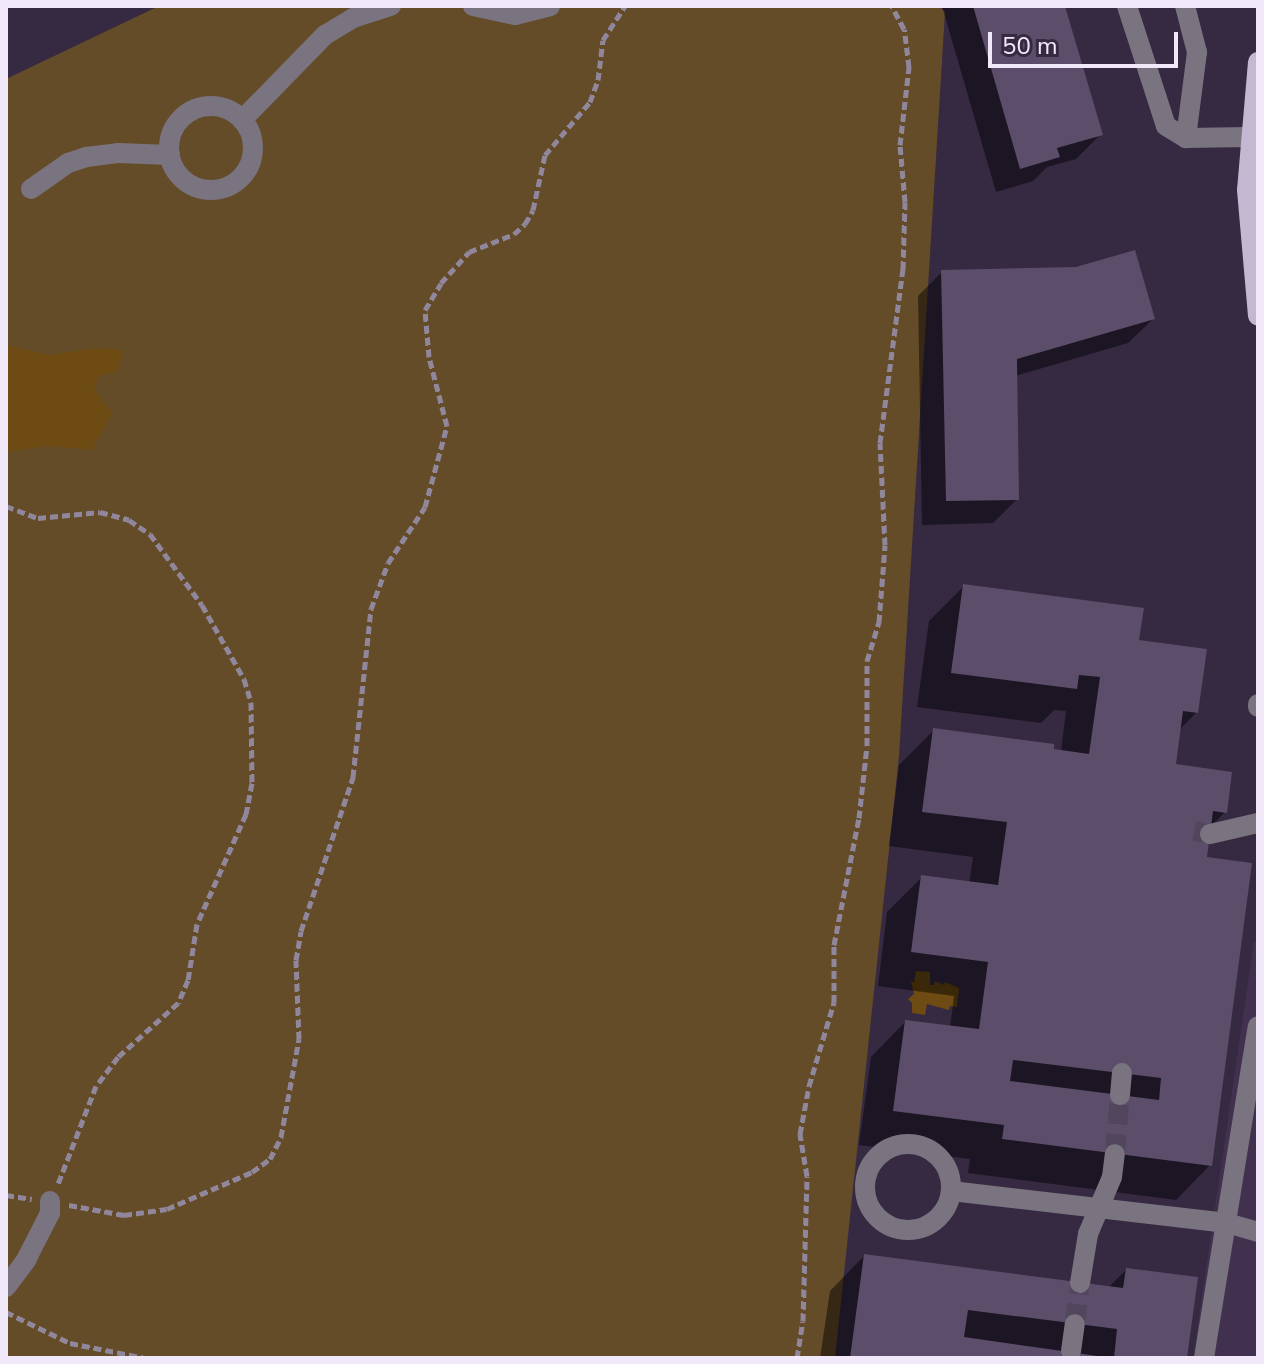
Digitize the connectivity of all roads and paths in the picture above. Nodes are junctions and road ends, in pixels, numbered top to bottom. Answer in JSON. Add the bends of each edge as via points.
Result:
{"nodes":[{"id":1,"x":391,"y":6,"type":"edge"},
{"id":2,"x":473,"y":6,"type":"edge"},
{"id":3,"x":625,"y":6,"type":"edge"},
{"id":4,"x":892,"y":6,"type":"edge"},
{"id":5,"x":1127,"y":6,"type":"edge"},
{"id":6,"x":1185,"y":6,"type":"edge"},
{"id":7,"x":537,"y":8,"type":"edge"},
{"id":8,"x":1258,"y":62,"type":"edge"},
{"id":9,"x":242,"y":120,"type":"junction"},
{"id":10,"x":1249,"y":137,"type":"junction"},
{"id":11,"x":1186,"y":138,"type":"junction"},
{"id":12,"x":170,"y":155,"type":"junction"},
{"id":13,"x":31,"y":189,"type":"dead end"},
{"id":14,"x":1258,"y":316,"type":"edge"},
{"id":15,"x":6,"y":506,"type":"edge"},
{"id":16,"x":1258,"y":823,"type":"edge"},
{"id":17,"x":1210,"y":834,"type":"tunnel mouth"},
{"id":18,"x":1258,"y":1026,"type":"edge"},
{"id":19,"x":1122,"y":1073,"type":"dead end"},
{"id":20,"x":1120,"y":1095,"type":"tunnel mouth"},
{"id":21,"x":1115,"y":1154,"type":"tunnel mouth"},
{"id":22,"x":951,"y":1191,"type":"junction"},
{"id":23,"x":6,"y":1195,"type":"edge"},
{"id":24,"x":50,"y":1201,"type":"junction"},
{"id":25,"x":1100,"y":1207,"type":"junction"},
{"id":26,"x":1258,"y":1217,"type":"edge"},
{"id":27,"x":1227,"y":1223,"type":"junction"},
{"id":28,"x":1258,"y":1232,"type":"edge"},
{"id":29,"x":1080,"y":1283,"type":"tunnel mouth"},
{"id":30,"x":6,"y":1287,"type":"edge"},
{"id":31,"x":6,"y":1312,"type":"edge"},
{"id":32,"x":1075,"y":1324,"type":"tunnel mouth"},
{"id":33,"x":1071,"y":1351,"type":"dead end"},
{"id":34,"x":145,"y":1358,"type":"edge"},
{"id":35,"x":797,"y":1358,"type":"edge"},
{"id":36,"x":1204,"y":1358,"type":"edge"}],
"edges":[{"from":1,"to":9,"type":"street","via":[[353,18],[325,35]]},
{"from":2,"to":7,"type":"street","via":[[515,15]]},
{"from":3,"to":24,"type":"path","via":[[603,40],[590,102],[545,155],[525,224],[514,234],[469,252],[425,310],[426,341],[447,426],[425,507],[388,563],[371,609],[353,777],[296,960],[299,1039],[281,1137],[270,1159],[252,1172],[167,1209],[104,1214]]},
{"from":4,"to":35,"type":"path","via":[[904,29],[909,67],[900,145],[903,269],[880,443],[885,545],[879,622],[867,661],[867,746],[859,818],[834,945],[834,1002],[800,1134],[807,1176]]},
{"from":5,"to":11,"type":"street","via":[[1166,126]]},
{"from":6,"to":11,"type":"street","via":[[1197,52]]},
{"from":8,"to":10,"type":"main road"},
{"from":9,"to":12,"type":"street","via":[[218,106],[190,111],[172,132]]},
{"from":9,"to":12,"type":"street","via":[[250,131],[252,158],[238,181],[226,188],[199,188],[186,182],[176,173]]},
{"from":10,"to":11,"type":"street"},
{"from":10,"to":14,"type":"main road","via":[[1250,246]]},
{"from":12,"to":13,"type":"street","via":[[86,157]]},
{"from":15,"to":24,"type":"path","via":[[38,518],[100,512],[129,520],[150,534],[202,605],[244,679],[251,702],[252,783],[246,814],[197,924],[188,980],[178,1003],[118,1057],[96,1086]]},
{"from":16,"to":17,"type":"street"},
{"from":18,"to":27,"type":"street"},
{"from":19,"to":20,"type":"street"},
{"from":21,"to":25,"type":"street"},
{"from":22,"to":22,"type":"street","via":[[942,1159],[912,1144],[880,1154],[864,1183],[874,1215],[903,1231],[936,1221]]},
{"from":22,"to":25,"type":"street"},
{"from":23,"to":24,"type":"path"},
{"from":24,"to":30,"type":"street","via":[[50,1213],[26,1260]]},
{"from":25,"to":27,"type":"street"},
{"from":25,"to":29,"type":"street","via":[[1088,1234]]},
{"from":26,"to":27,"type":"street"},
{"from":27,"to":28,"type":"street"},
{"from":27,"to":36,"type":"street"},
{"from":31,"to":34,"type":"path","via":[[70,1343]]},
{"from":32,"to":33,"type":"street"}]}
